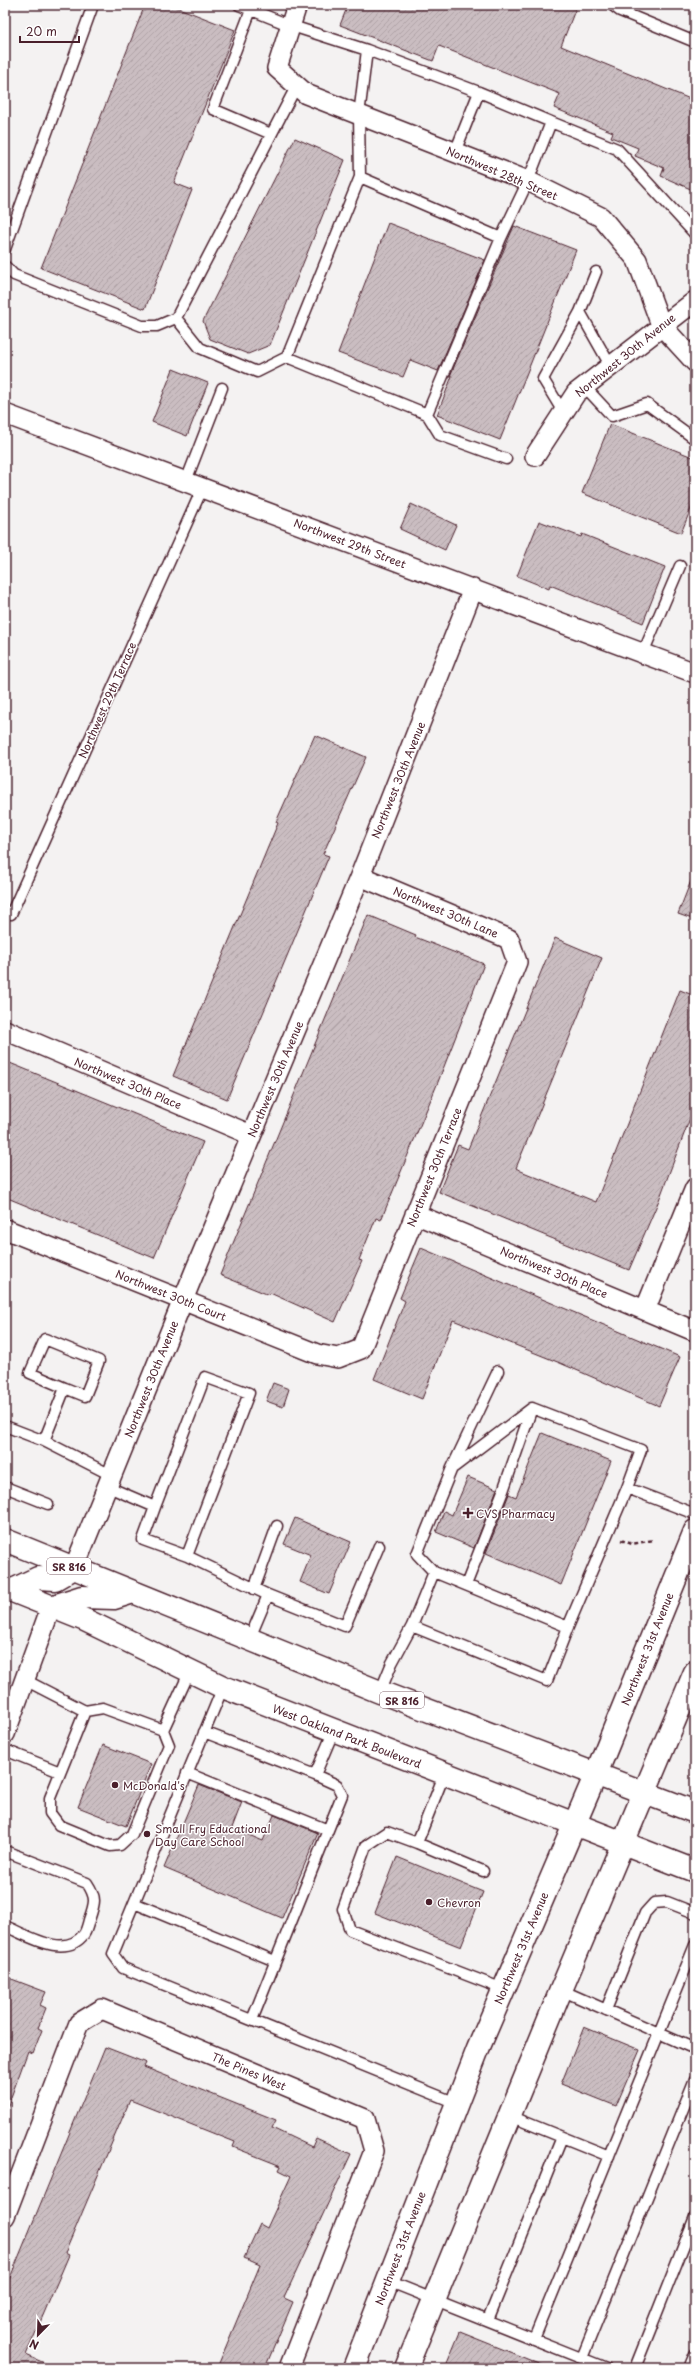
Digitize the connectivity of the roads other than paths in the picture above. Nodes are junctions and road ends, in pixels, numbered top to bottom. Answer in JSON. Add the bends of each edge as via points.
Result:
{"nodes":[{"id":1,"x":93,"y":5,"type":"edge"},
{"id":2,"x":239,"y":5,"type":"edge"},
{"id":3,"x":296,"y":5,"type":"edge"},
{"id":4,"x":612,"y":5,"type":"edge"},
{"id":5,"x":251,"y":10,"type":"junction"},
{"id":6,"x":289,"y":25,"type":"junction"},
{"id":7,"x":695,"y":42,"type":"edge"},
{"id":8,"x":367,"y":50,"type":"junction"},
{"id":9,"x":301,"y":89,"type":"junction"},
{"id":10,"x":479,"y":92,"type":"junction"},
{"id":11,"x":360,"y":115,"type":"junction"},
{"id":12,"x":551,"y":122,"type":"junction"},
{"id":13,"x":271,"y":134,"type":"junction"},
{"id":14,"x":455,"y":152,"type":"junction"},
{"id":15,"x":360,"y":177,"type":"junction"},
{"id":16,"x":528,"y":181,"type":"junction"},
{"id":17,"x":694,"y":233,"type":"edge"},
{"id":18,"x":501,"y":238,"type":"junction"},
{"id":19,"x":5,"y":249,"type":"edge"},
{"id":20,"x":5,"y":266,"type":"edge"},
{"id":21,"x":596,"y":272,"type":"dead end"},
{"id":22,"x":695,"y":300,"type":"edge"},
{"id":23,"x":580,"y":312,"type":"junction"},
{"id":24,"x":176,"y":318,"type":"junction"},
{"id":25,"x":661,"y":325,"type":"junction"},
{"id":26,"x":287,"y":357,"type":"junction"},
{"id":27,"x":695,"y":362,"type":"edge"},
{"id":28,"x":610,"y":365,"type":"junction"},
{"id":29,"x":584,"y":386,"type":"junction"},
{"id":30,"x":222,"y":388,"type":"dead end"},
{"id":31,"x":563,"y":412,"type":"junction"},
{"id":32,"x":5,"y":414,"type":"edge"},
{"id":33,"x":427,"y":414,"type":"junction"},
{"id":34,"x":695,"y":439,"type":"edge"},
{"id":35,"x":535,"y":456,"type":"dead end"},
{"id":36,"x":506,"y":459,"type":"dead end"},
{"id":37,"x":195,"y":484,"type":"junction"},
{"id":38,"x":680,"y":566,"type":"dead end"},
{"id":39,"x":473,"y":589,"type":"junction"},
{"id":40,"x":643,"y":653,"type":"junction"},
{"id":41,"x":695,"y":672,"type":"edge"},
{"id":42,"x":360,"y":876,"type":"junction"},
{"id":43,"x":8,"y":913,"type":"edge"},
{"id":44,"x":517,"y":962,"type":"joint"},
{"id":45,"x":5,"y":1030,"type":"edge"},
{"id":46,"x":251,"y":1135,"type":"junction"},
{"id":47,"x":695,"y":1188,"type":"edge"},
{"id":48,"x":415,"y":1214,"type":"junction"},
{"id":49,"x":5,"y":1229,"type":"edge"},
{"id":50,"x":183,"y":1300,"type":"junction"},
{"id":51,"x":645,"y":1310,"type":"junction"},
{"id":52,"x":692,"y":1330,"type":"dead end"},
{"id":53,"x":338,"y":1358,"type":"joint"},
{"id":54,"x":498,"y":1371,"type":"dead end"},
{"id":55,"x":65,"y":1388,"type":"junction"},
{"id":56,"x":532,"y":1408,"type":"junction"},
{"id":57,"x":5,"y":1426,"type":"edge"},
{"id":58,"x":44,"y":1441,"type":"junction"},
{"id":59,"x":452,"y":1468,"type":"junction"},
{"id":60,"x":109,"y":1480,"type":"junction"},
{"id":61,"x":5,"y":1487,"type":"edge"},
{"id":62,"x":627,"y":1488,"type":"junction"},
{"id":63,"x":48,"y":1504,"type":"dead end"},
{"id":64,"x":156,"y":1507,"type":"junction"},
{"id":65,"x":695,"y":1514,"type":"edge"},
{"id":66,"x":277,"y":1526,"type":"dead end"},
{"id":67,"x":695,"y":1531,"type":"edge"},
{"id":68,"x":5,"y":1540,"type":"edge"},
{"id":69,"x":379,"y":1546,"type":"dead end"},
{"id":70,"x":187,"y":1556,"type":"junction"},
{"id":71,"x":74,"y":1568,"type":"junction"},
{"id":72,"x":434,"y":1572,"type":"junction"},
{"id":73,"x":466,"y":1585,"type":"junction"},
{"id":74,"x":254,"y":1589,"type":"junction"},
{"id":75,"x":8,"y":1590,"type":"edge"},
{"id":76,"x":133,"y":1592,"type":"junction"},
{"id":77,"x":268,"y":1596,"type":"junction"},
{"id":78,"x":51,"y":1607,"type":"junction"},
{"id":79,"x":412,"y":1626,"type":"junction"},
{"id":80,"x":568,"y":1627,"type":"junction"},
{"id":81,"x":249,"y":1640,"type":"junction"},
{"id":82,"x":190,"y":1670,"type":"junction"},
{"id":83,"x":695,"y":1672,"type":"edge"},
{"id":84,"x":25,"y":1680,"type":"junction"},
{"id":85,"x":223,"y":1688,"type":"junction"},
{"id":86,"x":380,"y":1692,"type":"junction"},
{"id":87,"x":85,"y":1711,"type":"junction"},
{"id":88,"x":163,"y":1730,"type":"junction"},
{"id":89,"x":334,"y":1730,"type":"junction"},
{"id":90,"x":204,"y":1732,"type":"junction"},
{"id":91,"x":5,"y":1734,"type":"edge"},
{"id":92,"x":5,"y":1750,"type":"edge"},
{"id":93,"x":60,"y":1772,"type":"junction"},
{"id":94,"x":188,"y":1773,"type":"junction"},
{"id":95,"x":444,"y":1774,"type":"junction"},
{"id":96,"x":596,"y":1774,"type":"junction"},
{"id":97,"x":315,"y":1775,"type":"junction"},
{"id":98,"x":645,"y":1792,"type":"junction"},
{"id":99,"x":695,"y":1812,"type":"edge"},
{"id":100,"x":574,"y":1824,"type":"junction"},
{"id":101,"x":328,"y":1830,"type":"junction"},
{"id":102,"x":417,"y":1843,"type":"junction"},
{"id":103,"x":622,"y":1844,"type":"junction"},
{"id":104,"x":5,"y":1851,"type":"edge"},
{"id":105,"x":483,"y":1871,"type":"dead end"},
{"id":106,"x":695,"y":1871,"type":"edge"},
{"id":107,"x":134,"y":1903,"type":"junction"},
{"id":108,"x":695,"y":1913,"type":"edge"},
{"id":109,"x":5,"y":1926,"type":"edge"},
{"id":110,"x":695,"y":1946,"type":"edge"},
{"id":111,"x":275,"y":1961,"type":"junction"},
{"id":112,"x":503,"y":1989,"type":"junction"},
{"id":113,"x":561,"y":1990,"type":"junction"},
{"id":114,"x":606,"y":2010,"type":"junction"},
{"id":115,"x":252,"y":2020,"type":"junction"},
{"id":116,"x":659,"y":2033,"type":"junction"},
{"id":117,"x":695,"y":2049,"type":"edge"},
{"id":118,"x":695,"y":2079,"type":"edge"},
{"id":119,"x":456,"y":2103,"type":"junction"},
{"id":120,"x":510,"y":2116,"type":"junction"},
{"id":121,"x":562,"y":2137,"type":"junction"},
{"id":122,"x":609,"y":2156,"type":"junction"},
{"id":123,"x":5,"y":2216,"type":"edge"},
{"id":124,"x":695,"y":2217,"type":"edge"},
{"id":125,"x":388,"y":2281,"type":"junction"},
{"id":126,"x":434,"y":2299,"type":"junction"},
{"id":127,"x":488,"y":2320,"type":"junction"},
{"id":128,"x":534,"y":2339,"type":"junction"},
{"id":129,"x":695,"y":2354,"type":"edge"},
{"id":130,"x":582,"y":2358,"type":"junction"},
{"id":131,"x":289,"y":2368,"type":"edge"},
{"id":132,"x":354,"y":2368,"type":"edge"},
{"id":133,"x":406,"y":2368,"type":"edge"},
{"id":134,"x":606,"y":2368,"type":"edge"},
{"id":135,"x":635,"y":2368,"type":"edge"},
{"id":136,"x":690,"y":2368,"type":"edge"}],
"edges":[{"from":1,"to":19,"type":"lane"},
{"from":2,"to":5,"type":"lane"},
{"from":3,"to":6,"type":"street"},
{"from":4,"to":7,"type":"lane","via":[[620,11]]},
{"from":5,"to":6,"type":"lane"},
{"from":5,"to":13,"type":"lane","via":[[213,109]]},
{"from":6,"to":8,"type":"lane"},
{"from":6,"to":9,"type":"street","via":[[277,68]]},
{"from":8,"to":10,"type":"lane"},
{"from":8,"to":11,"type":"lane"},
{"from":9,"to":11,"type":"street","name":"Northwest 28th Street"},
{"from":9,"to":13,"type":"lane"},
{"from":10,"to":12,"type":"lane"},
{"from":10,"to":14,"type":"lane"},
{"from":11,"to":14,"type":"street","name":"Northwest 28th Street"},
{"from":11,"to":15,"type":"lane"},
{"from":12,"to":16,"type":"lane"},
{"from":12,"to":17,"type":"lane","via":[[617,149]]},
{"from":13,"to":24,"type":"lane"},
{"from":14,"to":16,"type":"street","name":"Northwest 28th Street"},
{"from":15,"to":18,"type":"lane"},
{"from":15,"to":26,"type":"lane"},
{"from":16,"to":18,"type":"lane"},
{"from":16,"to":25,"type":"street","name":"Northwest 28th Street","via":[[601,217],[637,260]]},
{"from":18,"to":33,"type":"lane"},
{"from":20,"to":24,"type":"lane","via":[[14,275],[142,326],[157,326]]},
{"from":21,"to":23,"type":"lane"},
{"from":22,"to":25,"type":"street","name":"Northwest 30th Avenue"},
{"from":23,"to":28,"type":"lane"},
{"from":23,"to":31,"type":"lane","via":[[543,379]]},
{"from":24,"to":26,"type":"lane","via":[[200,348],[256,372]]},
{"from":25,"to":27,"type":"street","name":"Northwest 28th Street"},
{"from":25,"to":28,"type":"street","name":"Northwest 30th Avenue"},
{"from":26,"to":33,"type":"lane"},
{"from":28,"to":29,"type":"street","name":"Northwest 30th Avenue"},
{"from":29,"to":31,"type":"street","name":"Northwest 30th Avenue"},
{"from":29,"to":34,"type":"lane","via":[[612,416],[647,404]]},
{"from":30,"to":37,"type":"lane","name":"Northwest 29th Terrace"},
{"from":31,"to":35,"type":"street","name":"Northwest 30th Avenue"},
{"from":32,"to":37,"type":"street","name":"Northwest 29th Street"},
{"from":33,"to":36,"type":"lane","via":[[440,435]]},
{"from":37,"to":39,"type":"street","name":"Northwest 29th Street"},
{"from":37,"to":43,"type":"lane","name":"Northwest 29th Terrace"},
{"from":38,"to":40,"type":"lane"},
{"from":39,"to":40,"type":"street","name":"Northwest 29th Street"},
{"from":39,"to":42,"type":"street","name":"Northwest 30th Avenue"},
{"from":40,"to":41,"type":"street","name":"Northwest 29th Street"},
{"from":42,"to":44,"type":"street","name":"Northwest 30th Lane","via":[[508,939]]},
{"from":42,"to":46,"type":"street","name":"Northwest 30th Avenue"},
{"from":44,"to":48,"type":"street","name":"Northwest 30th Terrace"},
{"from":45,"to":46,"type":"street","name":"Northwest 30th Place"},
{"from":46,"to":50,"type":"street","name":"Northwest 30th Avenue"},
{"from":47,"to":51,"type":"street"},
{"from":48,"to":51,"type":"street","name":"Northwest 30th Place"},
{"from":48,"to":53,"type":"street","name":"Northwest 30th Terrace","via":[[361,1349]]},
{"from":49,"to":50,"type":"street","name":"Northwest 30th Court"},
{"from":50,"to":53,"type":"street","name":"Northwest 30th Court","via":[[318,1354]]},
{"from":50,"to":60,"type":"street","name":"Northwest 30th Avenue"},
{"from":51,"to":52,"type":"street","name":"Northwest 30th Place"},
{"from":54,"to":59,"type":"lane"},
{"from":55,"to":55,"type":"lane","via":[[30,1373],[45,1340],[98,1361],[86,1396]]},
{"from":55,"to":58,"type":"lane"},
{"from":56,"to":59,"type":"lane"},
{"from":56,"to":62,"type":"lane","via":[[641,1450]]},
{"from":56,"to":73,"type":"lane"},
{"from":57,"to":58,"type":"lane"},
{"from":58,"to":60,"type":"lane"},
{"from":59,"to":72,"type":"lane","via":[[417,1554]]},
{"from":60,"to":64,"type":"lane"},
{"from":60,"to":71,"type":"street","name":"Northwest 30th Avenue"},
{"from":61,"to":63,"type":"lane"},
{"from":62,"to":65,"type":"lane"},
{"from":62,"to":80,"type":"lane"},
{"from":64,"to":70,"type":"lane","via":[[143,1540]]},
{"from":64,"to":70,"type":"lane","via":[[205,1377],[249,1393]]},
{"from":66,"to":74,"type":"lane"},
{"from":67,"to":96,"type":"main road","name":"Northwest 31st Avenue"},
{"from":68,"to":71,"type":"main road","number":"SR 816"},
{"from":69,"to":77,"type":"lane","via":[[346,1626]]},
{"from":70,"to":74,"type":"lane"},
{"from":71,"to":75,"type":"main road","via":[[55,1579],[38,1578]]},
{"from":71,"to":76,"type":"main road","number":"SR 816"},
{"from":72,"to":73,"type":"lane"},
{"from":72,"to":79,"type":"lane"},
{"from":73,"to":80,"type":"lane"},
{"from":74,"to":77,"type":"lane"},
{"from":75,"to":78,"type":"main road","name":"West Oakland Park Boulevard"},
{"from":76,"to":78,"type":"main road","via":[[114,1598],[82,1597]]},
{"from":76,"to":81,"type":"main road","number":"SR 816"},
{"from":77,"to":81,"type":"lane"},
{"from":78,"to":82,"type":"main road","name":"West Oakland Park Boulevard","via":[[92,1623]]},
{"from":78,"to":84,"type":"street"},
{"from":79,"to":80,"type":"lane","via":[[547,1681]]},
{"from":79,"to":86,"type":"lane"},
{"from":81,"to":86,"type":"main road","number":"SR 816"},
{"from":82,"to":85,"type":"main road","name":"West Oakland Park Boulevard"},
{"from":82,"to":88,"type":"lane"},
{"from":83,"to":98,"type":"main road"},
{"from":84,"to":87,"type":"lane"},
{"from":84,"to":91,"type":"street"},
{"from":85,"to":89,"type":"main road","name":"West Oakland Park Boulevard"},
{"from":85,"to":90,"type":"lane"},
{"from":86,"to":96,"type":"main road","number":"SR 816"},
{"from":87,"to":88,"type":"lane","via":[[103,1708]]},
{"from":87,"to":93,"type":"lane"},
{"from":88,"to":93,"type":"lane","via":[[169,1745],[132,1834],[120,1845],[110,1846],[59,1826],[50,1813],[50,1798]]},
{"from":89,"to":95,"type":"main road","name":"West Oakland Park Boulevard"},
{"from":89,"to":97,"type":"lane"},
{"from":90,"to":94,"type":"lane"},
{"from":90,"to":97,"type":"lane"},
{"from":92,"to":93,"type":"lane"},
{"from":94,"to":101,"type":"lane"},
{"from":94,"to":107,"type":"lane"},
{"from":95,"to":100,"type":"main road","name":"West Oakland Park Boulevard"},
{"from":95,"to":102,"type":"lane"},
{"from":96,"to":98,"type":"main road","number":"SR 816"},
{"from":96,"to":100,"type":"main road","name":"Northwest 31st Avenue"},
{"from":97,"to":101,"type":"lane","via":[[337,1785],[342,1795]]},
{"from":98,"to":99,"type":"main road","number":"SR 816"},
{"from":98,"to":103,"type":"main road"},
{"from":100,"to":103,"type":"main road","name":"West Oakland Park Boulevard"},
{"from":100,"to":112,"type":"main road","name":"Northwest 31st Avenue"},
{"from":101,"to":111,"type":"lane"},
{"from":102,"to":105,"type":"lane"},
{"from":102,"to":112,"type":"lane","via":[[387,1832],[366,1846],[343,1909],[350,1930]]},
{"from":103,"to":106,"type":"main road","name":"West Oakland Park Boulevard"},
{"from":103,"to":113,"type":"main road"},
{"from":104,"to":109,"type":"lane","via":[[87,1883],[94,1894],[94,1906],[84,1934],[70,1945],[55,1946]]},
{"from":107,"to":111,"type":"lane"},
{"from":107,"to":115,"type":"lane","via":[[113,1954],[123,1968]]},
{"from":108,"to":114,"type":"lane","via":[[667,1902],[654,1903],[645,1912]]},
{"from":110,"to":116,"type":"lane"},
{"from":111,"to":115,"type":"lane"},
{"from":112,"to":119,"type":"main road","name":"Northwest 31st Avenue"},
{"from":113,"to":114,"type":"lane"},
{"from":113,"to":120,"type":"main road"},
{"from":114,"to":116,"type":"lane"},
{"from":115,"to":119,"type":"lane"},
{"from":116,"to":117,"type":"lane"},
{"from":116,"to":122,"type":"lane"},
{"from":118,"to":130,"type":"lane"},
{"from":119,"to":125,"type":"main road","name":"Northwest 31st Avenue"},
{"from":120,"to":121,"type":"lane"},
{"from":120,"to":126,"type":"main road"},
{"from":121,"to":122,"type":"lane"},
{"from":121,"to":127,"type":"lane"},
{"from":122,"to":128,"type":"lane"},
{"from":123,"to":131,"type":"street","name":"The Pines West","via":[[79,2023],[102,2009],[365,2119],[374,2151]]},
{"from":124,"to":135,"type":"lane"},
{"from":125,"to":126,"type":"lane"},
{"from":125,"to":132,"type":"main road","name":"Northwest 31st Avenue"},
{"from":126,"to":127,"type":"lane"},
{"from":126,"to":133,"type":"main road"},
{"from":127,"to":128,"type":"lane"},
{"from":128,"to":130,"type":"lane"},
{"from":129,"to":136,"type":"lane"},
{"from":130,"to":134,"type":"lane"}]}
